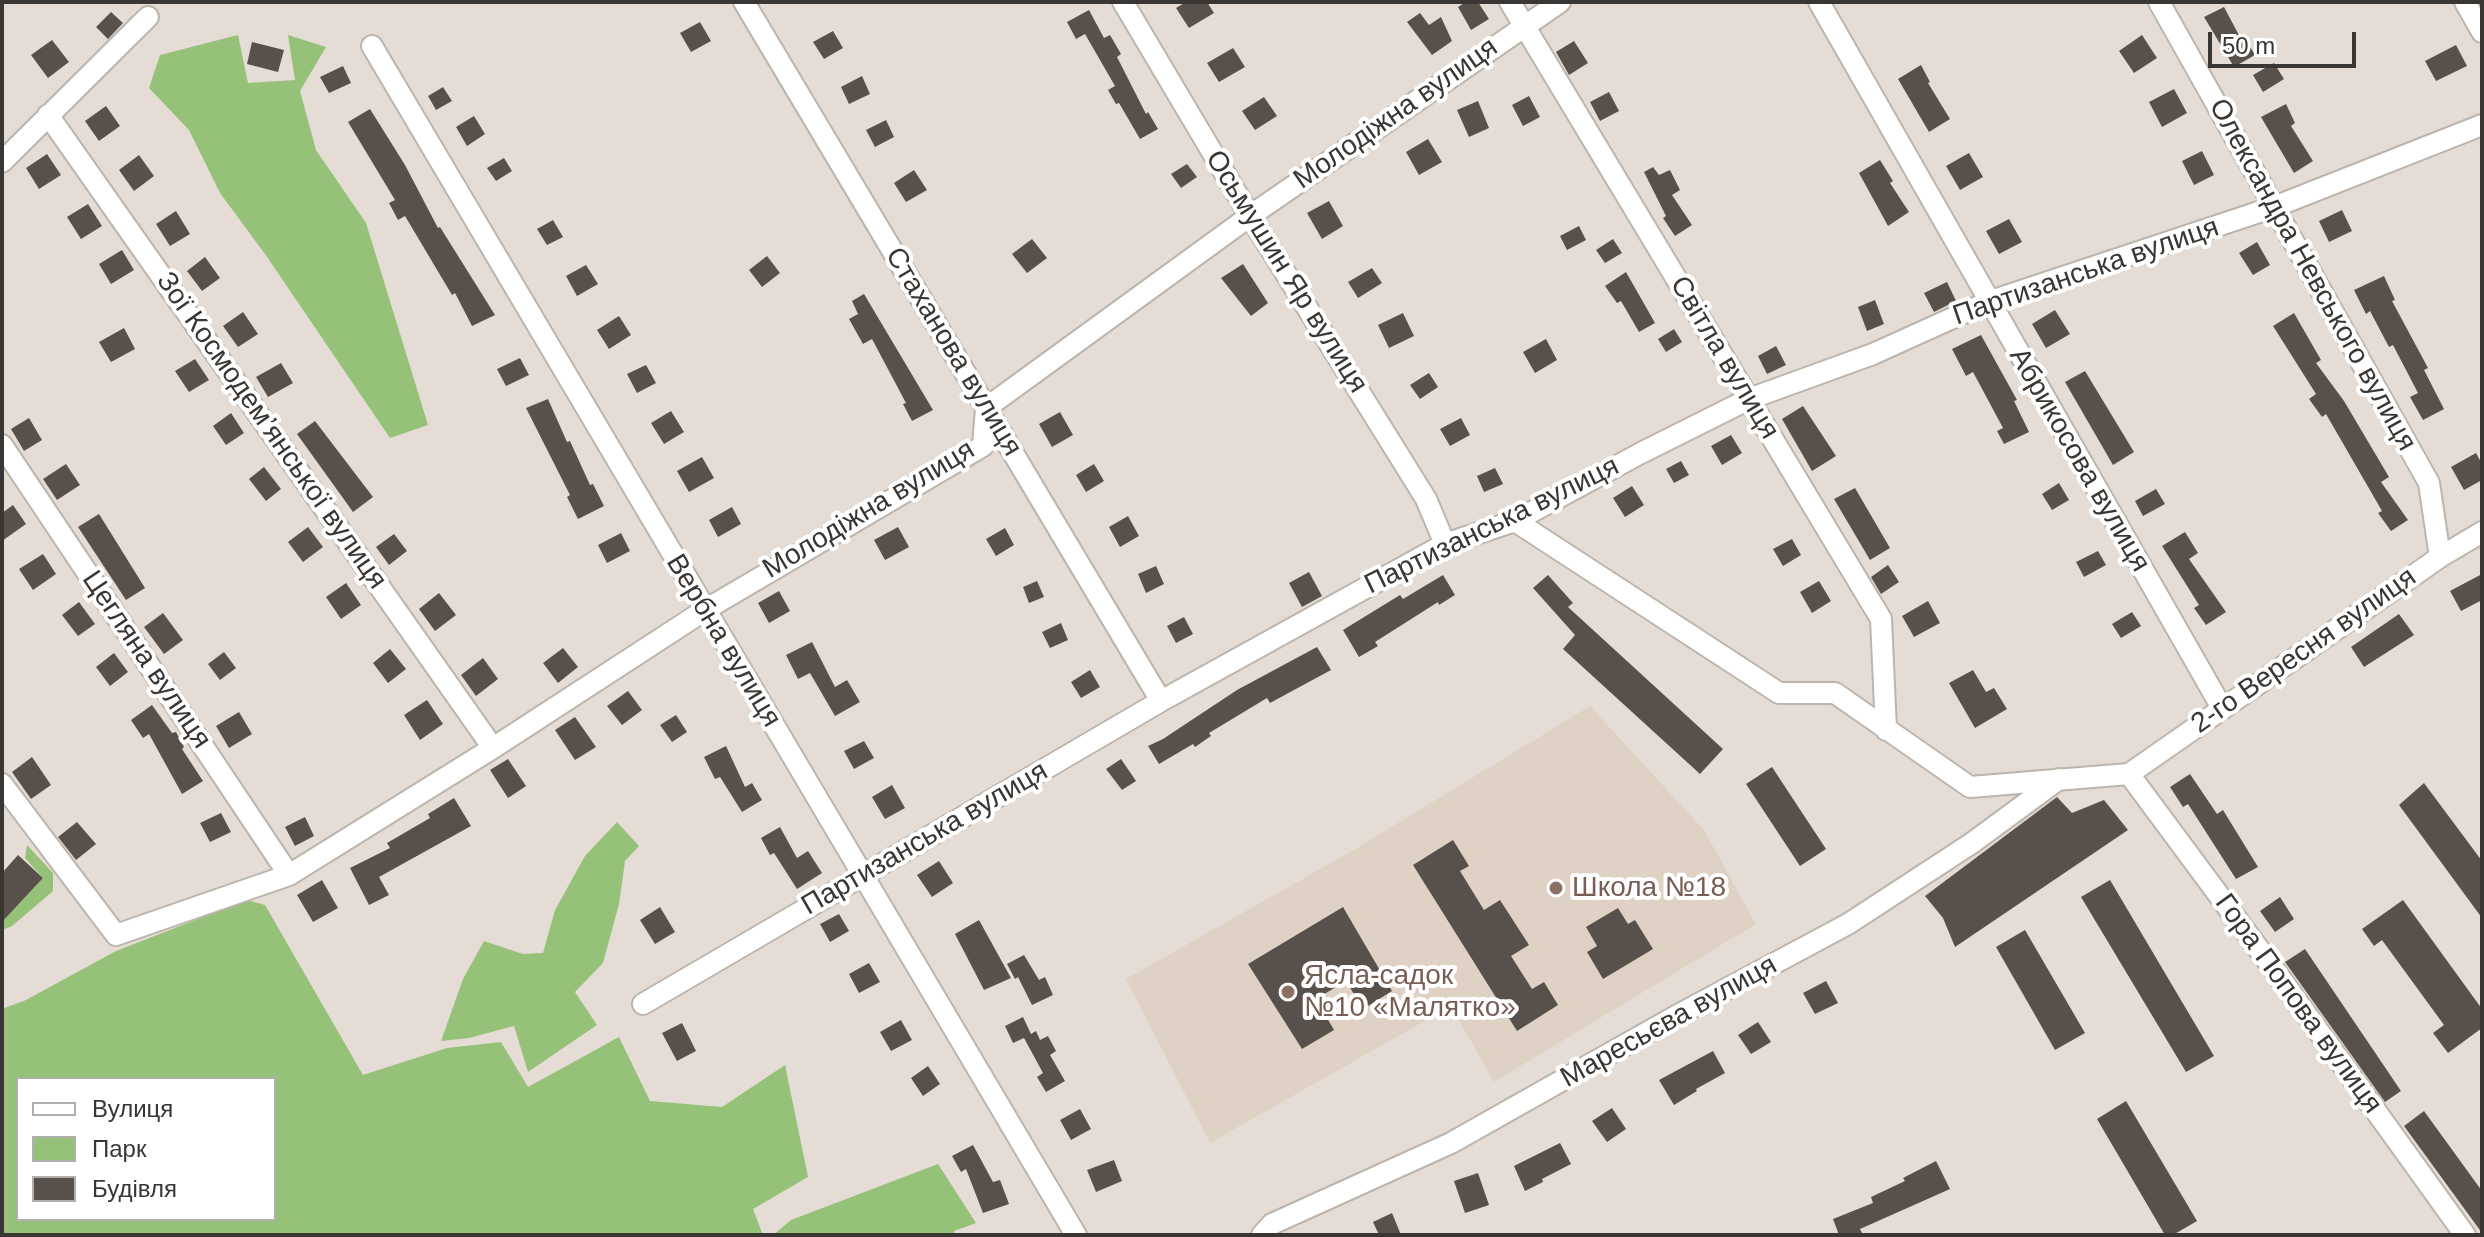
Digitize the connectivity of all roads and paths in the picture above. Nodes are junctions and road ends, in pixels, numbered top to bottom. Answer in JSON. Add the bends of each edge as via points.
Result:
{"nodes":[{"id":1,"x":744,"y":2,"type":"edge"},
{"id":2,"x":1123,"y":2,"type":"edge"},
{"id":3,"x":1510,"y":2,"type":"edge"},
{"id":4,"x":1560,"y":2,"type":"edge"},
{"id":5,"x":1819,"y":2,"type":"edge"},
{"id":6,"x":2159,"y":2,"type":"edge"},
{"id":7,"x":2465,"y":2,"type":"edge"},
{"id":8,"x":148,"y":17,"type":"dead end"},
{"id":9,"x":1523,"y":26,"type":"junction"},
{"id":10,"x":2482,"y":32,"type":"edge"},
{"id":11,"x":372,"y":46,"type":"dead end"},
{"id":12,"x":48,"y":115,"type":"junction"},
{"id":13,"x":2482,"y":125,"type":"edge"},
{"id":14,"x":2,"y":162,"type":"edge"},
{"id":15,"x":2274,"y":207,"type":"junction"},
{"id":16,"x":1250,"y":216,"type":"junction"},
{"id":17,"x":1988,"y":302,"type":"junction"},
{"id":18,"x":1749,"y":399,"type":"junction"},
{"id":19,"x":986,"y":408,"type":"junction"},
{"id":20,"x":2,"y":445,"type":"edge"},
{"id":21,"x":1515,"y":521,"type":"junction"},
{"id":22,"x":2482,"y":532,"type":"edge"},
{"id":23,"x":1445,"y":544,"type":"junction"},
{"id":24,"x":2440,"y":557,"type":"junction"},
{"id":25,"x":705,"y":610,"type":"junction"},
{"id":26,"x":1161,"y":701,"type":"junction"},
{"id":27,"x":2222,"y":708,"type":"junction"},
{"id":28,"x":1886,"y":730,"type":"junction"},
{"id":29,"x":493,"y":748,"type":"junction"},
{"id":30,"x":2129,"y":774,"type":"junction"},
{"id":31,"x":2059,"y":779,"type":"junction"},
{"id":32,"x":2,"y":784,"type":"edge"},
{"id":33,"x":289,"y":875,"type":"junction"},
{"id":34,"x":863,"y":877,"type":"junction"},
{"id":35,"x":643,"y":1004,"type":"dead end"},
{"id":36,"x":1076,"y":1235,"type":"edge"},
{"id":37,"x":1262,"y":1235,"type":"edge"},
{"id":38,"x":2465,"y":1235,"type":"edge"}],
"edges":[{"from":1,"to":19,"type":"street","name":"Стаханова вулиця"},
{"from":2,"to":16,"type":"street","name":"Осьмушин Яр вулиця"},
{"from":3,"to":9,"type":"street","name":"Світла вулиця"},
{"from":4,"to":9,"type":"street","name":"Молодіжна вулиця"},
{"from":5,"to":17,"type":"street","name":"Абрикосова вулиця"},
{"from":6,"to":15,"type":"street","name":"Олександра Невського вулиця"},
{"from":7,"to":10,"type":"street"},
{"from":8,"to":12,"type":"street"},
{"from":9,"to":16,"type":"street","name":"Молодіжна вулиця"},
{"from":9,"to":18,"type":"street","name":"Світла вулиця"},
{"from":11,"to":25,"type":"street","name":"Вербна вулиця"},
{"from":12,"to":14,"type":"street"},
{"from":12,"to":29,"type":"street","name":"Зої Космодем’янської вулиця"},
{"from":13,"to":15,"type":"street","name":"Партизанська вулиця"},
{"from":15,"to":17,"type":"street","name":"Партизанська вулиця"},
{"from":15,"to":24,"type":"street","name":"Олександра Невського вулиця","via":[[2429,483]]},
{"from":16,"to":19,"type":"street","name":"Молодіжна вулиця"},
{"from":16,"to":23,"type":"street","name":"Осьмушин Яр вулиця","via":[[1426,499]]},
{"from":17,"to":18,"type":"street","name":"Партизанська вулиця","via":[[1873,354]]},
{"from":17,"to":27,"type":"street","name":"Абрикосова вулиця"},
{"from":18,"to":21,"type":"street","name":"Партизанська вулиця"},
{"from":18,"to":28,"type":"street","name":"Світла вулиця","via":[[1881,619]]},
{"from":19,"to":25,"type":"street","name":"Молодіжна вулиця","via":[[983,446]]},
{"from":19,"to":26,"type":"street","name":"Стаханова вулиця"},
{"from":20,"to":33,"type":"street","name":"Цегляна вулиця"},
{"from":21,"to":23,"type":"street","name":"Партизанська вулиця"},
{"from":21,"to":28,"type":"street","via":[[1779,693],[1835,693]]},
{"from":22,"to":24,"type":"street","name":"2-го Вересня вулиця"},
{"from":23,"to":26,"type":"street","name":"Партизанська вулиця"},
{"from":24,"to":27,"type":"street","name":"2-го Вересня вулиця"},
{"from":25,"to":29,"type":"street","name":"Молодіжна вулиця"},
{"from":25,"to":34,"type":"street","name":"Вербна вулиця"},
{"from":26,"to":34,"type":"street","name":"Партизанська вулиця"},
{"from":27,"to":30,"type":"street","name":"2-го Вересня вулиця"},
{"from":28,"to":31,"type":"street","via":[[1970,787]]},
{"from":29,"to":33,"type":"street","name":"Молодіжна вулиця"},
{"from":30,"to":31,"type":"street"},
{"from":30,"to":38,"type":"street","name":"Гора Попова вулиця"},
{"from":31,"to":37,"type":"street","name":"Маресьєва вулиця","via":[[1848,924],[1451,1143],[1272,1224]]},
{"from":32,"to":33,"type":"street","name":"Молодіжна вулиця","via":[[116,935]]},
{"from":34,"to":35,"type":"street","name":"Партизанська вулиця"},
{"from":34,"to":36,"type":"street","name":"Вербна вулиця"}]}
